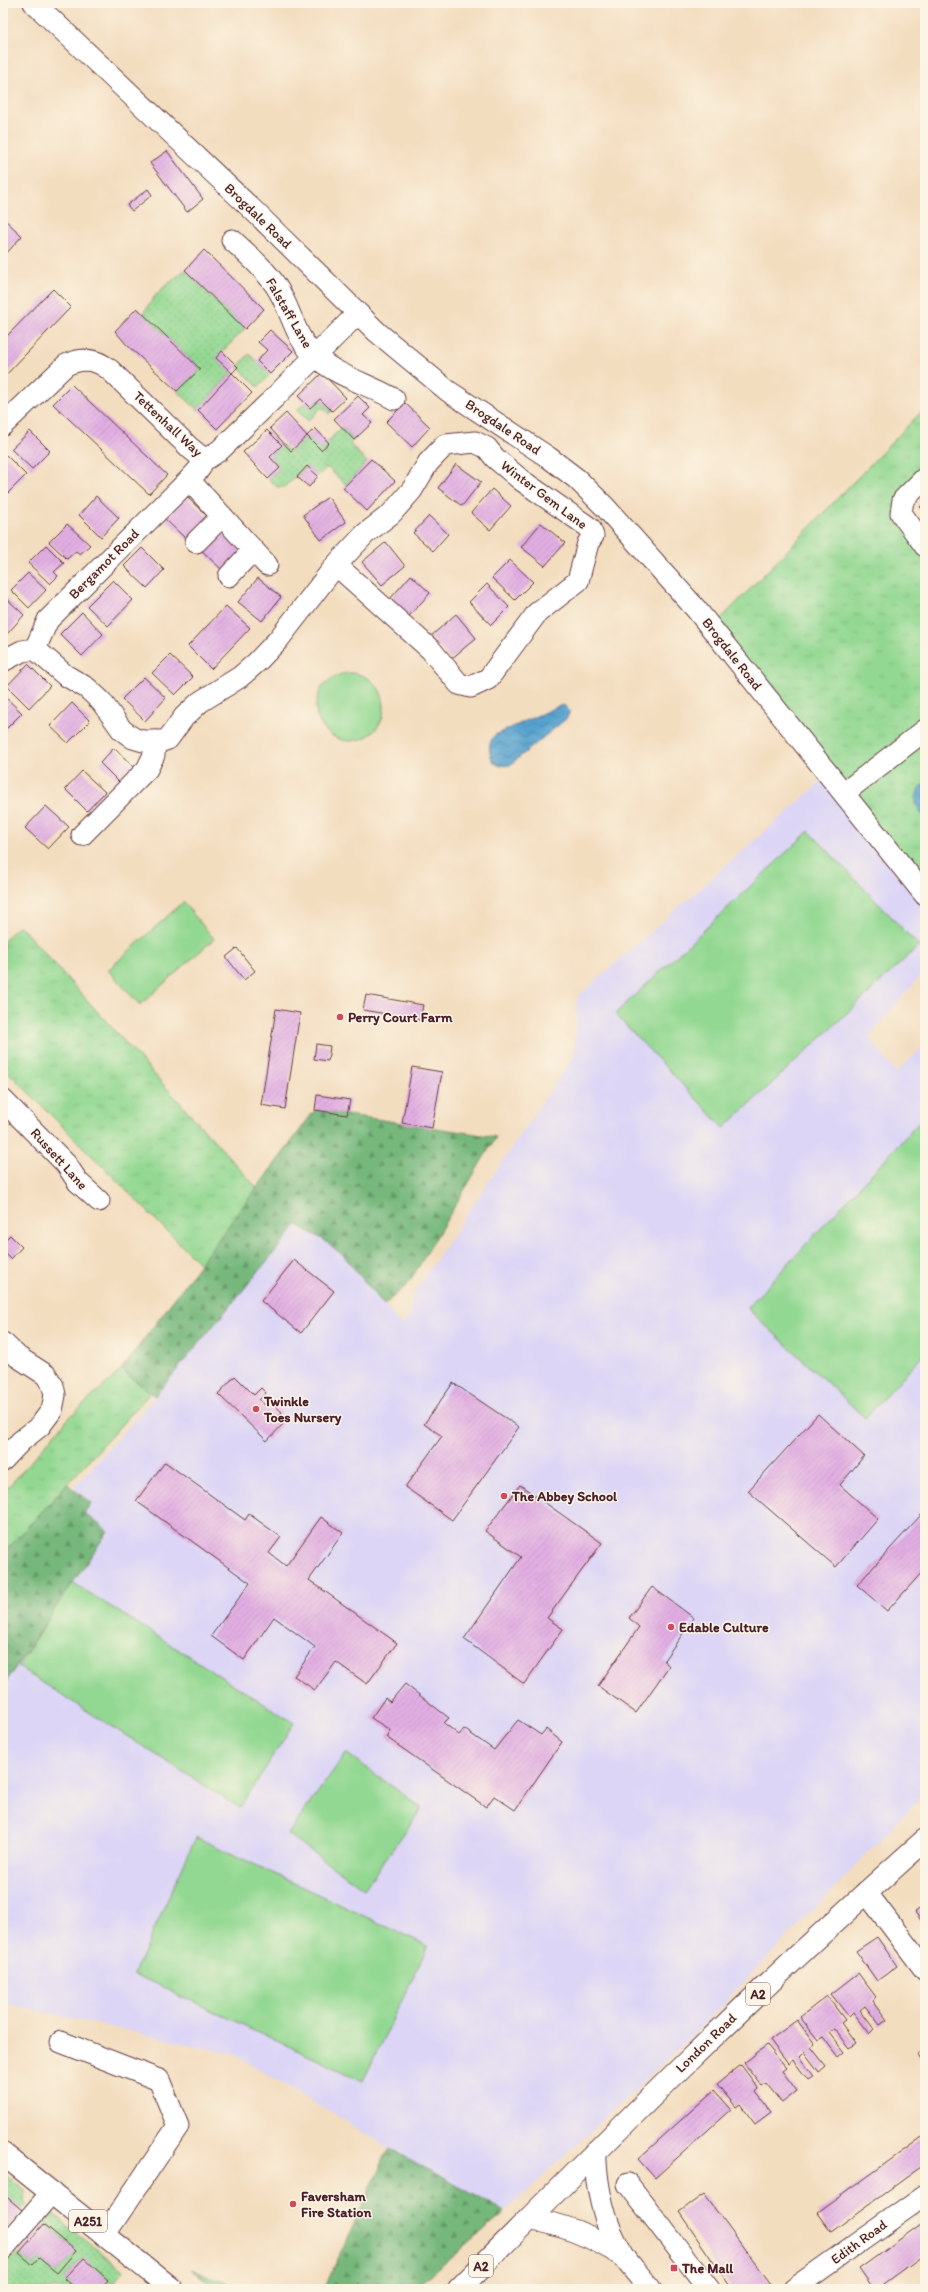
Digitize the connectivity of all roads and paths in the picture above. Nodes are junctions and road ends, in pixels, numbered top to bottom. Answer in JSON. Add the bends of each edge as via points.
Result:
{"nodes":[{"id":1,"x":34,"y":3,"type":"edge"},
{"id":2,"x":232,"y":240,"type":"dead end"},
{"id":3,"x":357,"y":314,"type":"junction"},
{"id":4,"x":316,"y":357,"type":"junction"},
{"id":5,"x":394,"y":399,"type":"dead end"},
{"id":6,"x":5,"y":419,"type":"edge"},
{"id":7,"x":203,"y":458,"type":"junction"},
{"id":8,"x":925,"y":478,"type":"edge"},
{"id":9,"x":189,"y":480,"type":"junction"},
{"id":10,"x":222,"y":516,"type":"junction"},
{"id":11,"x":196,"y":542,"type":"dead end"},
{"id":12,"x":925,"y":546,"type":"edge"},
{"id":13,"x":336,"y":565,"type":"junction"},
{"id":14,"x":229,"y":576,"type":"dead end"},
{"id":15,"x":36,"y":649,"type":"junction"},
{"id":16,"x":3,"y":661,"type":"edge"},
{"id":17,"x":925,"y":730,"type":"edge"},
{"id":18,"x":156,"y":742,"type":"junction"},
{"id":19,"x":844,"y":793,"type":"junction"},
{"id":20,"x":82,"y":835,"type":"dead end"},
{"id":21,"x":925,"y":895,"type":"edge"},
{"id":22,"x":3,"y":1100,"type":"edge"},
{"id":23,"x":99,"y":1201,"type":"dead end"},
{"id":24,"x":3,"y":1343,"type":"edge"},
{"id":25,"x":3,"y":1460,"type":"edge"},
{"id":26,"x":925,"y":1840,"type":"edge"},
{"id":27,"x":866,"y":1892,"type":"junction"},
{"id":28,"x":925,"y":1970,"type":"edge"},
{"id":29,"x":61,"y":2042,"type":"dead end"},
{"id":30,"x":595,"y":2152,"type":"junction"},
{"id":31,"x":3,"y":2154,"type":"edge"},
{"id":32,"x":628,"y":2184,"type":"dead end"},
{"id":33,"x":52,"y":2192,"type":"junction"},
{"id":34,"x":925,"y":2195,"type":"edge"},
{"id":35,"x":529,"y":2219,"type":"junction"},
{"id":36,"x":105,"y":2234,"type":"junction"},
{"id":37,"x":3,"y":2249,"type":"edge"},
{"id":38,"x":623,"y":2256,"type":"junction"},
{"id":39,"x":172,"y":2289,"type":"edge"},
{"id":40,"x":459,"y":2289,"type":"edge"},
{"id":41,"x":650,"y":2289,"type":"edge"},
{"id":42,"x":709,"y":2289,"type":"edge"},
{"id":43,"x":793,"y":2289,"type":"edge"}],
"edges":[{"from":1,"to":3,"type":"street","name":"Brogdale Road","via":[[254,211]]},
{"from":2,"to":4,"type":"street","name":"Falstaff Lane","via":[[276,286],[300,339]]},
{"from":3,"to":4,"type":"street","name":"Tettenhall Way"},
{"from":3,"to":19,"type":"street","name":"Brogdale Road","via":[[448,391],[577,479],[696,608]]},
{"from":4,"to":5,"type":"street","name":"Falstaff Lane","via":[[335,371],[374,387]]},
{"from":4,"to":7,"type":"street","name":"Tettenhall Way","via":[[220,450],[209,458]]},
{"from":6,"to":7,"type":"street","name":"Tettenhall Way","via":[[66,365],[88,360],[110,370]]},
{"from":7,"to":9,"type":"street","name":"Bergamot Road","via":[[200,468]]},
{"from":8,"to":12,"type":"street","via":[[904,500],[901,513]]},
{"from":9,"to":10,"type":"street"},
{"from":9,"to":15,"type":"street","name":"Bergamot Road","via":[[48,620]]},
{"from":10,"to":11,"type":"street"},
{"from":10,"to":14,"type":"street","via":[[260,557]]},
{"from":13,"to":13,"type":"street","name":"Winter Gem Lane","via":[[412,490],[435,453],[452,442],[475,442],[488,448],[495,458],[521,480],[590,528],[593,536],[588,543],[578,581],[537,613],[488,679],[471,688],[459,684],[431,650]]},
{"from":13,"to":18,"type":"street","name":"Winter Gem Lane","via":[[278,640],[257,662],[240,677],[200,702],[184,717],[168,739]]},
{"from":15,"to":16,"type":"street","via":[[22,651]]},
{"from":15,"to":18,"type":"street","via":[[65,675],[87,688],[101,701],[122,730],[133,738]]},
{"from":17,"to":19,"type":"street"},
{"from":18,"to":20,"type":"street","via":[[154,755],[147,769]]},
{"from":19,"to":21,"type":"street","name":"Brogdale Road"},
{"from":22,"to":23,"type":"street","name":"Russett Lane","via":[[66,1164],[78,1182]]},
{"from":24,"to":25,"type":"street","via":[[18,1357],[46,1375],[55,1395],[52,1410],[40,1426]]},
{"from":26,"to":27,"type":"main road","name":"London Road","number":"A2"},
{"from":27,"to":28,"type":"street"},
{"from":27,"to":30,"type":"main road","name":"London Road","number":"A2","via":[[693,2054]]},
{"from":29,"to":36,"type":"street","via":[[159,2080],[178,2126]]},
{"from":30,"to":35,"type":"main road","name":"London Road","number":"A2"},
{"from":30,"to":38,"type":"main road","via":[[596,2177],[609,2227]]},
{"from":31,"to":33,"type":"main road","number":"A251"},
{"from":32,"to":42,"type":"street"},
{"from":33,"to":36,"type":"main road","number":"A251"},
{"from":33,"to":37,"type":"street"},
{"from":34,"to":43,"type":"street","name":"Edith Road"},
{"from":35,"to":38,"type":"main road","via":[[586,2235]]},
{"from":35,"to":40,"type":"main road","number":"A2"},
{"from":36,"to":39,"type":"main road","number":"A251"},
{"from":38,"to":41,"type":"main road"}]}
